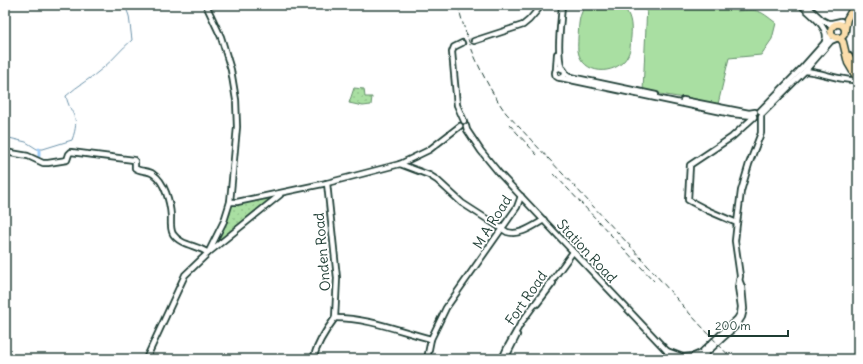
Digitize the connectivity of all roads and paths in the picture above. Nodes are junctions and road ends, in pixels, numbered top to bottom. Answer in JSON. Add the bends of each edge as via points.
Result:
{"nodes":[{"id":1,"x":206,"y":5,"type":"edge"},
{"id":2,"x":542,"y":5,"type":"edge"},
{"id":3,"x":563,"y":5,"type":"edge"},
{"id":4,"x":801,"y":5,"type":"edge"},
{"id":5,"x":806,"y":5,"type":"edge"},
{"id":6,"x":851,"y":9,"type":"edge"},
{"id":7,"x":821,"y":21,"type":"junction"},
{"id":8,"x":837,"y":24,"type":"junction"},
{"id":9,"x":831,"y":33,"type":"junction"},
{"id":10,"x":842,"y":34,"type":"junction"},
{"id":11,"x":560,"y":37,"type":"junction"},
{"id":12,"x":474,"y":40,"type":"tunnel mouth"},
{"id":13,"x":824,"y":43,"type":"junction"},
{"id":14,"x":462,"y":44,"type":"tunnel mouth"},
{"id":15,"x":556,"y":69,"type":"junction"},
{"id":16,"x":564,"y":71,"type":"junction"},
{"id":17,"x":805,"y":71,"type":"junction"},
{"id":18,"x":858,"y":73,"type":"edge"},
{"id":19,"x":561,"y":78,"type":"junction"},
{"id":20,"x":858,"y":80,"type":"edge"},
{"id":21,"x":625,"y":90,"type":"junction"},
{"id":22,"x":758,"y":115,"type":"junction"},
{"id":23,"x":464,"y":125,"type":"junction"},
{"id":24,"x":5,"y":152,"type":"edge"},
{"id":25,"x":400,"y":164,"type":"junction"},
{"id":26,"x":327,"y":184,"type":"junction"},
{"id":27,"x":281,"y":194,"type":"junction"},
{"id":28,"x":521,"y":196,"type":"junction"},
{"id":29,"x":230,"y":202,"type":"junction"},
{"id":30,"x":544,"y":220,"type":"junction"},
{"id":31,"x":737,"y":223,"type":"junction"},
{"id":32,"x":502,"y":229,"type":"junction"},
{"id":33,"x":208,"y":253,"type":"junction"},
{"id":34,"x":574,"y":253,"type":"junction"},
{"id":35,"x":740,"y":282,"type":"junction"},
{"id":36,"x":335,"y":318,"type":"junction"},
{"id":37,"x":431,"y":339,"type":"junction"},
{"id":38,"x":508,"y":349,"type":"junction"},
{"id":39,"x":669,"y":356,"type":"edge"},
{"id":40,"x":146,"y":359,"type":"edge"},
{"id":41,"x":313,"y":359,"type":"edge"},
{"id":42,"x":427,"y":359,"type":"edge"},
{"id":43,"x":502,"y":359,"type":"edge"},
{"id":44,"x":506,"y":359,"type":"edge"},
{"id":45,"x":674,"y":359,"type":"edge"},
{"id":46,"x":697,"y":359,"type":"edge"}],
"edges":[{"from":1,"to":29,"type":"main road","via":[[221,37],[231,70],[236,100],[237,127]]},
{"from":2,"to":12,"type":"main road","via":[[534,15],[513,26]]},
{"from":3,"to":11,"type":"main road"},
{"from":4,"to":7,"type":"main road"},
{"from":5,"to":7,"type":"main road"},
{"from":6,"to":8,"type":"highway"},
{"from":6,"to":10,"type":"highway"},
{"from":7,"to":8,"type":"main road"},
{"from":7,"to":8,"type":"main road"},
{"from":7,"to":9,"type":"main road"},
{"from":7,"to":13,"type":"main road","via":[[827,38]]},
{"from":8,"to":9,"type":"highway"},
{"from":8,"to":10,"type":"highway","via":[[842,26]]},
{"from":9,"to":10,"type":"highway","via":[[834,36]]},
{"from":9,"to":13,"type":"main road"},
{"from":10,"to":17,"type":"main road","via":[[831,41]]},
{"from":10,"to":18,"type":"highway"},
{"from":10,"to":20,"type":"highway","via":[[848,63]]},
{"from":11,"to":15,"type":"main road"},
{"from":11,"to":16,"type":"main road","via":[[560,57]]},
{"from":13,"to":22,"type":"main road"},
{"from":14,"to":23,"type":"main road","name":"Station Road","via":[[453,50],[455,86]]},
{"from":15,"to":16,"type":"main road"},
{"from":15,"to":19,"type":"main road","via":[[555,75]]},
{"from":16,"to":19,"type":"main road"},
{"from":16,"to":21,"type":"main road","via":[[571,77]]},
{"from":17,"to":20,"type":"main road"},
{"from":17,"to":22,"type":"main road"},
{"from":19,"to":21,"type":"main road"},
{"from":21,"to":22,"type":"main road"},
{"from":22,"to":31,"type":"main road","via":[[761,133],[741,191]]},
{"from":22,"to":31,"type":"main road","via":[[732,137],[690,165],[688,200]]},
{"from":23,"to":25,"type":"main road","via":[[429,150]]},
{"from":23,"to":28,"type":"main road","name":"Station Road","via":[[489,161]]},
{"from":24,"to":33,"type":"main road","via":[[51,163],[67,160],[72,152],[134,160],[135,168],[153,174],[163,185],[173,233],[189,245]]},
{"from":25,"to":26,"type":"main road"},
{"from":25,"to":32,"type":"main road","via":[[437,180],[462,203]]},
{"from":26,"to":27,"type":"main road"},
{"from":26,"to":36,"type":"main road","name":"Onden Road","via":[[337,278]]},
{"from":27,"to":29,"type":"main road"},
{"from":27,"to":33,"type":"main road"},
{"from":28,"to":30,"type":"main road","name":"Station Road"},
{"from":28,"to":32,"type":"main road","name":"M A Road","via":[[517,207]]},
{"from":29,"to":33,"type":"main road","via":[[224,222]]},
{"from":30,"to":32,"type":"main road","via":[[517,233]]},
{"from":30,"to":34,"type":"main road","name":"Station Road"},
{"from":31,"to":35,"type":"main road","via":[[735,246]]},
{"from":32,"to":37,"type":"main road","name":"M A Road","via":[[446,308]]},
{"from":33,"to":40,"type":"main road","via":[[185,275]]},
{"from":34,"to":38,"type":"main road","name":"Fort Road","via":[[521,323]]},
{"from":34,"to":39,"type":"main road","name":"Station Road"},
{"from":35,"to":39,"type":"main road","via":[[738,287],[741,307],[737,319],[701,353],[694,356]]},
{"from":35,"to":46,"type":"main road","via":[[744,309],[740,320]]},
{"from":36,"to":37,"type":"main road","via":[[376,322]]},
{"from":36,"to":41,"type":"main road","via":[[321,339]]},
{"from":37,"to":42,"type":"main road","name":"M A Road"},
{"from":38,"to":43,"type":"main road","name":"Fort Road"},
{"from":38,"to":44,"type":"main road","name":"Fort Road"},
{"from":39,"to":45,"type":"main road","name":"Station Road"}]}
